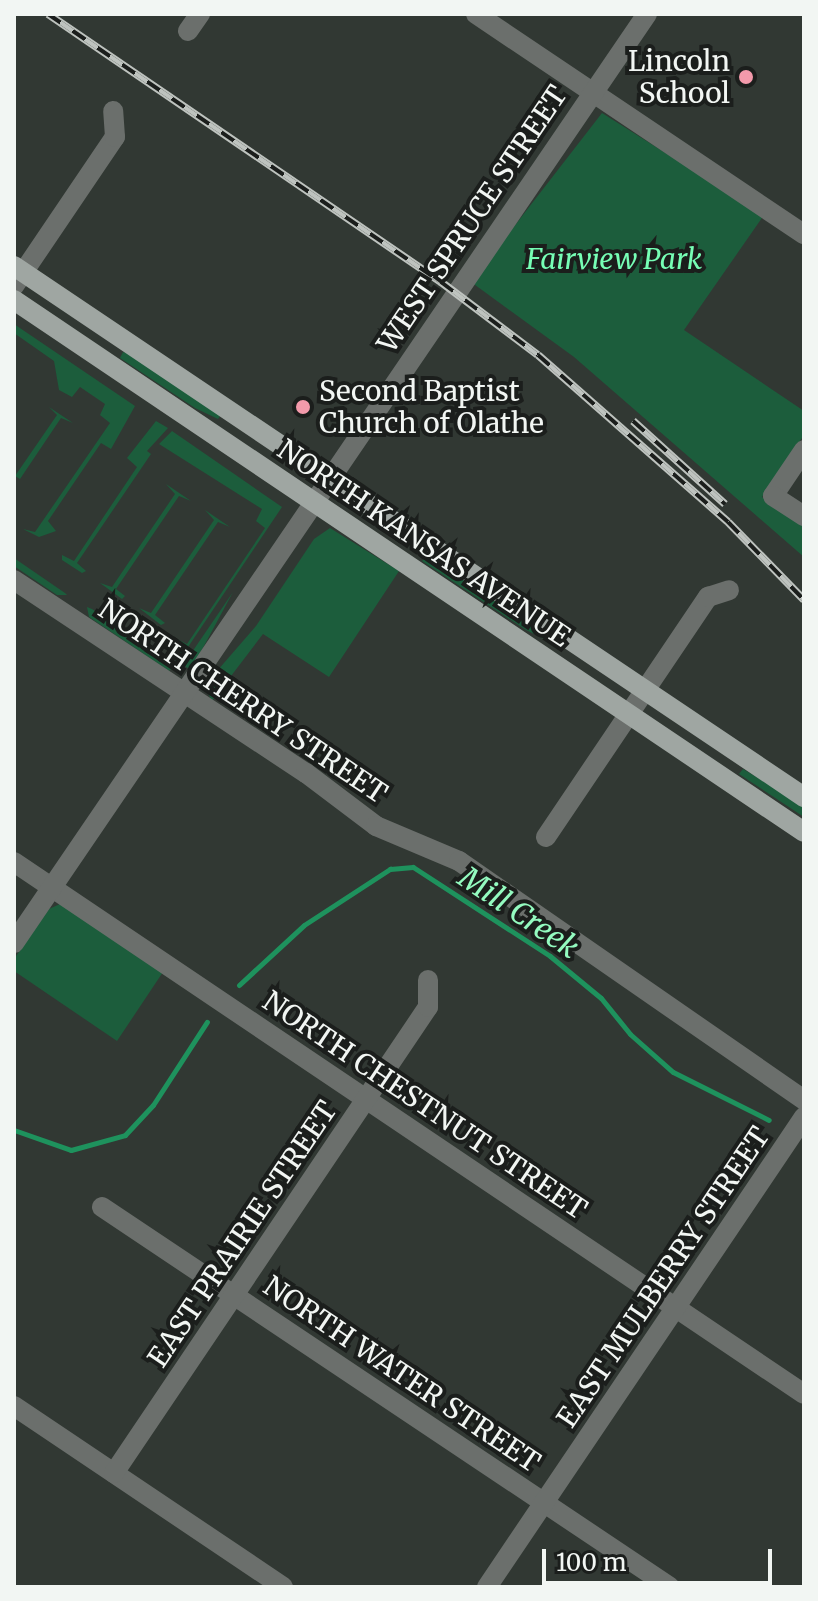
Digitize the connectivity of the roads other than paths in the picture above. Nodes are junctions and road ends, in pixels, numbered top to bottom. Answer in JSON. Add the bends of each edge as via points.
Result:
{"nodes":[{"id":1,"x":476,"y":14,"type":"edge"},
{"id":2,"x":647,"y":14,"type":"edge"},
{"id":3,"x":593,"y":93,"type":"junction"},
{"id":4,"x":113,"y":111,"type":"dead end"},
{"id":5,"x":804,"y":234,"type":"edge"},
{"id":6,"x":17,"y":274,"type":"edge"},
{"id":7,"x":14,"y":300,"type":"edge"},
{"id":8,"x":804,"y":450,"type":"edge"},
{"id":9,"x":329,"y":477,"type":"junction"},
{"id":10,"x":312,"y":502,"type":"junction"},
{"id":11,"x":804,"y":516,"type":"edge"},
{"id":12,"x":14,"y":580,"type":"edge"},
{"id":13,"x":729,"y":590,"type":"dead end"},
{"id":14,"x":645,"y":690,"type":"junction"},
{"id":15,"x":182,"y":694,"type":"junction"},
{"id":16,"x":629,"y":714,"type":"junction"},
{"id":17,"x":804,"y":797,"type":"edge"},
{"id":18,"x":804,"y":832,"type":"edge"},
{"id":19,"x":546,"y":837,"type":"dead end"},
{"id":20,"x":14,"y":862,"type":"edge"},
{"id":21,"x":52,"y":888,"type":"junction"},
{"id":22,"x":14,"y":943,"type":"edge"},
{"id":23,"x":428,"y":980,"type":"dead end"},
{"id":24,"x":367,"y":1100,"type":"junction"},
{"id":25,"x":804,"y":1100,"type":"edge"},
{"id":26,"x":804,"y":1117,"type":"edge"},
{"id":27,"x":102,"y":1207,"type":"dead end"},
{"id":28,"x":235,"y":1295,"type":"junction"},
{"id":29,"x":676,"y":1307,"type":"junction"},
{"id":30,"x":804,"y":1394,"type":"edge"},
{"id":31,"x":14,"y":1406,"type":"edge"},
{"id":32,"x":114,"y":1473,"type":"junction"},
{"id":33,"x":545,"y":1503,"type":"junction"},
{"id":34,"x":283,"y":1587,"type":"edge"},
{"id":35,"x":487,"y":1587,"type":"edge"},
{"id":36,"x":670,"y":1587,"type":"edge"}],
"edges":[{"from":1,"to":3,"type":"street"},
{"from":2,"to":3,"type":"street","name":"WEST SPRUCE STREET"},
{"from":3,"to":5,"type":"street"},
{"from":3,"to":9,"type":"street","name":"WEST SPRUCE STREET"},
{"from":4,"to":6,"type":"street","via":[[115,137]]},
{"from":6,"to":9,"type":"main road","name":"NORTH KANSAS AVENUE"},
{"from":7,"to":10,"type":"main road","name":"NORTH KANSAS AVENUE"},
{"from":8,"to":11,"type":"street","via":[[773,496]]},
{"from":9,"to":10,"type":"street","name":"WEST SPRUCE STREET"},
{"from":9,"to":14,"type":"main road","name":"NORTH KANSAS AVENUE"},
{"from":10,"to":15,"type":"street","name":"WEST SPRUCE STREET"},
{"from":10,"to":16,"type":"main road","name":"NORTH KANSAS AVENUE"},
{"from":12,"to":15,"type":"street","name":"NORTH CHERRY STREET"},
{"from":13,"to":14,"type":"street","via":[[708,597]]},
{"from":14,"to":16,"type":"street"},
{"from":14,"to":17,"type":"main road","name":"NORTH KANSAS AVENUE"},
{"from":15,"to":21,"type":"street","name":"WEST SPRUCE STREET"},
{"from":15,"to":25,"type":"street","name":"NORTH CHERRY STREET","via":[[306,773],[376,826],[459,861]]},
{"from":16,"to":18,"type":"main road","name":"NORTH KANSAS AVENUE"},
{"from":16,"to":19,"type":"street"},
{"from":20,"to":21,"type":"street","name":"NORTH CHESTNUT STREET"},
{"from":21,"to":22,"type":"street","name":"WEST SPRUCE STREET"},
{"from":21,"to":24,"type":"street","name":"NORTH CHESTNUT STREET"},
{"from":23,"to":24,"type":"street","name":"EAST PRAIRIE STREET","via":[[428,1007]]},
{"from":24,"to":28,"type":"street","name":"EAST PRAIRIE STREET"},
{"from":24,"to":29,"type":"street","name":"NORTH CHESTNUT STREET"},
{"from":26,"to":29,"type":"street","name":"EAST MULBERRY STREET"},
{"from":27,"to":28,"type":"street","name":"NORTH WATER STREET"},
{"from":28,"to":32,"type":"street","name":"EAST PRAIRIE STREET"},
{"from":28,"to":33,"type":"street","name":"NORTH WATER STREET"},
{"from":29,"to":30,"type":"street","name":"NORTH CHESTNUT STREET"},
{"from":29,"to":33,"type":"street","name":"EAST MULBERRY STREET"},
{"from":31,"to":32,"type":"street"},
{"from":32,"to":34,"type":"street"},
{"from":33,"to":35,"type":"street","name":"EAST MULBERRY STREET"},
{"from":33,"to":36,"type":"street","name":"NORTH WATER STREET"}]}
